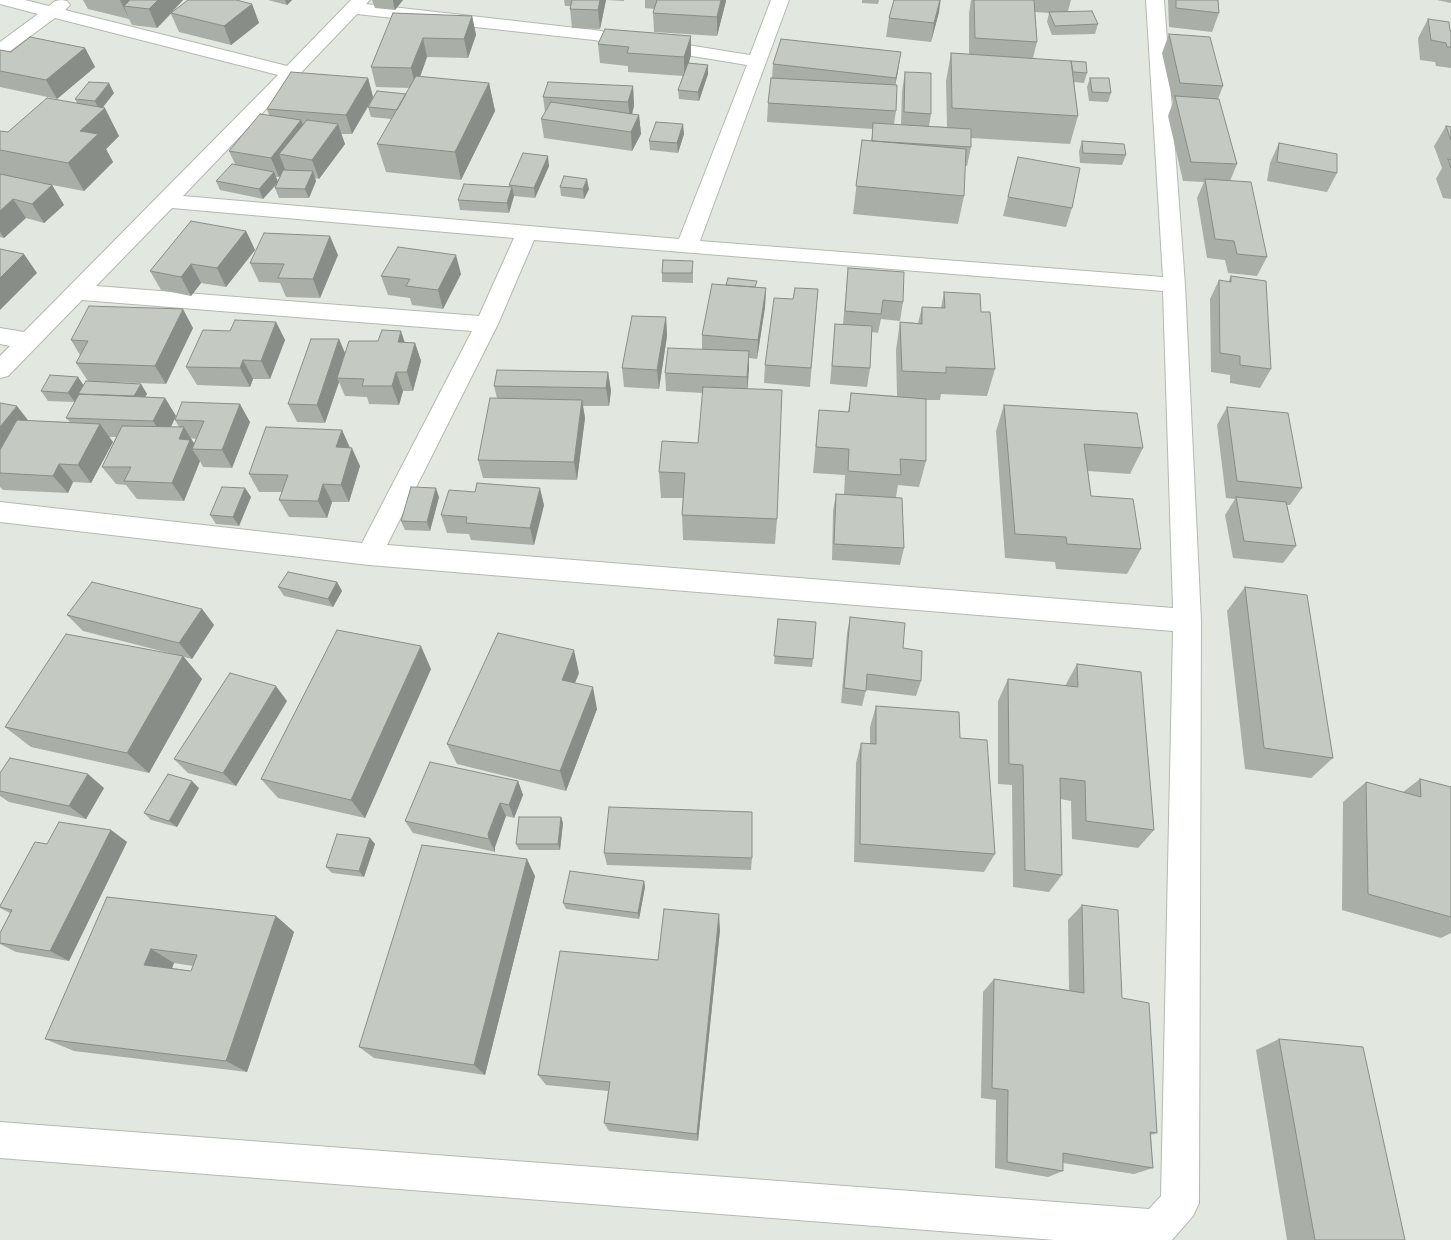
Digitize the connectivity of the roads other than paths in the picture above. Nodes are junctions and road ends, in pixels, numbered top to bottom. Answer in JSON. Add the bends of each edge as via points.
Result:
{"nodes":[{"id":1,"x":5,"y":0,"type":"edge"},
{"id":2,"x":69,"y":0,"type":"edge"},
{"id":3,"x":780,"y":0,"type":"edge"},
{"id":4,"x":1155,"y":0,"type":"edge"},
{"id":5,"x":358,"y":4,"type":"edge"},
{"id":6,"x":51,"y":12,"type":"junction"},
{"id":7,"x":0,"y":50,"type":"edge"},
{"id":8,"x":757,"y":61,"type":"junction"},
{"id":9,"x":291,"y":73,"type":"junction"},
{"id":10,"x":167,"y":201,"type":"junction"},
{"id":11,"x":527,"y":232,"type":"junction"},
{"id":12,"x":687,"y":247,"type":"junction"},
{"id":13,"x":1174,"y":285,"type":"junction"},
{"id":14,"x":77,"y":292,"type":"junction"},
{"id":15,"x":486,"y":324,"type":"junction"},
{"id":16,"x":0,"y":336,"type":"edge"},
{"id":17,"x":28,"y":341,"type":"junction"},
{"id":18,"x":0,"y":370,"type":"edge"},
{"id":19,"x":0,"y":512,"type":"edge"},
{"id":20,"x":369,"y":554,"type":"junction"},
{"id":21,"x":1187,"y":621,"type":"junction"},
{"id":22,"x":0,"y":1140,"type":"edge"}],
"edges":[{"from":1,"to":6,"type":"street"},
{"from":2,"to":6,"type":"street"},
{"from":3,"to":8,"type":"street"},
{"from":4,"to":13,"type":"street"},
{"from":5,"to":8,"type":"street","via":[[594,34]]},
{"from":5,"to":9,"type":"street"},
{"from":6,"to":7,"type":"street"},
{"from":6,"to":9,"type":"street"},
{"from":8,"to":12,"type":"street"},
{"from":9,"to":10,"type":"street"},
{"from":10,"to":11,"type":"street"},
{"from":10,"to":14,"type":"street"},
{"from":11,"to":12,"type":"street"},
{"from":11,"to":15,"type":"street"},
{"from":12,"to":13,"type":"street"},
{"from":13,"to":21,"type":"street"},
{"from":14,"to":15,"type":"street"},
{"from":14,"to":17,"type":"street"},
{"from":15,"to":20,"type":"street"},
{"from":16,"to":17,"type":"street"},
{"from":17,"to":18,"type":"street"},
{"from":19,"to":20,"type":"street"},
{"from":20,"to":21,"type":"street"},
{"from":21,"to":22,"type":"street","via":[[1180,1203],[1157,1229]]}]}
